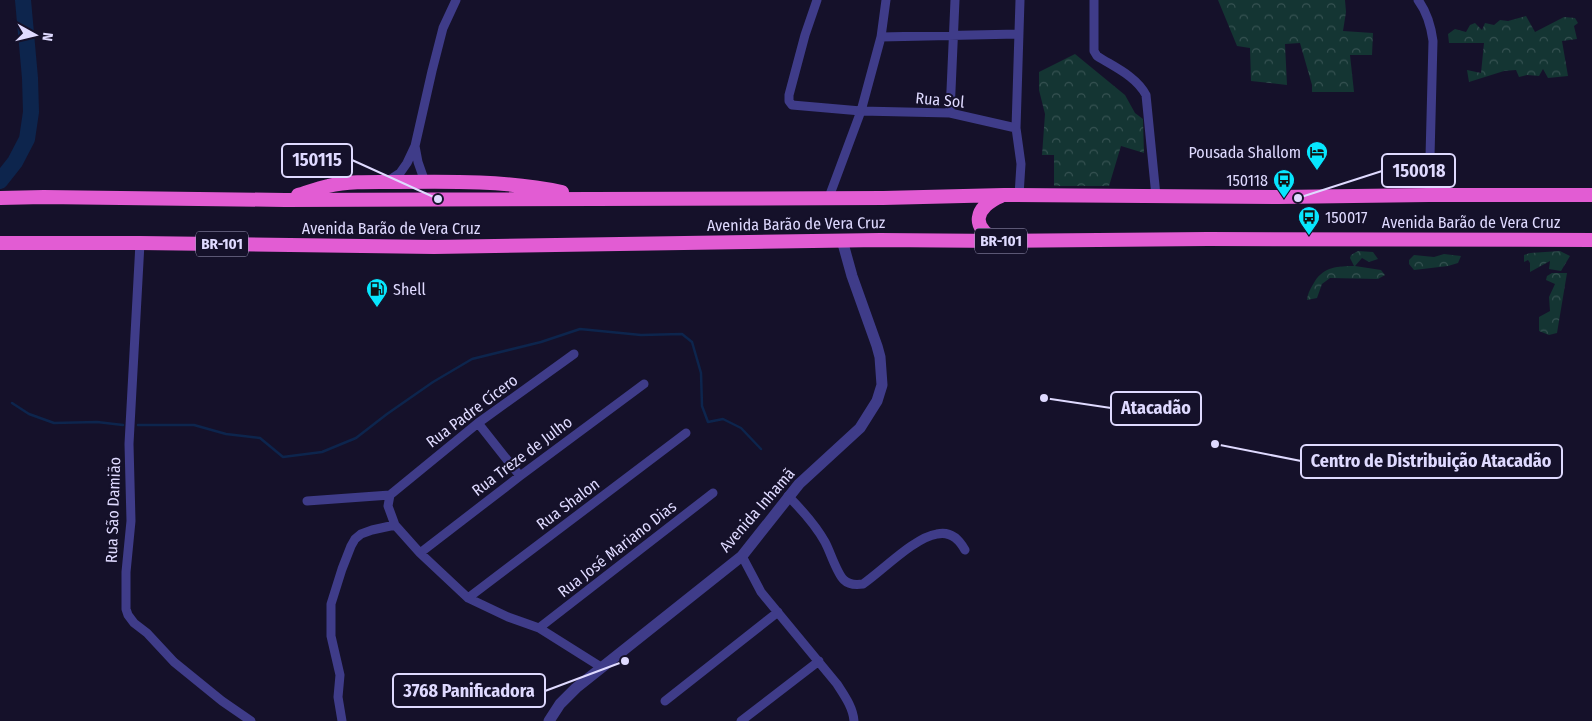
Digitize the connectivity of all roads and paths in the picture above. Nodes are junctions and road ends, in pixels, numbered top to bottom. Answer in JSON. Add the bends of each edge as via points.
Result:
{"nodes":[{"id":1,"x":456,"y":0,"type":"edge"},
{"id":2,"x":817,"y":0,"type":"edge"},
{"id":3,"x":886,"y":0,"type":"edge"},
{"id":4,"x":955,"y":0,"type":"edge"},
{"id":5,"x":1020,"y":0,"type":"edge"},
{"id":6,"x":1094,"y":0,"type":"edge"},
{"id":7,"x":1418,"y":0,"type":"edge"},
{"id":8,"x":1019,"y":34,"type":"junction"},
{"id":9,"x":953,"y":36,"type":"junction"},
{"id":10,"x":881,"y":37,"type":"junction"},
{"id":11,"x":861,"y":111,"type":"junction"},
{"id":12,"x":950,"y":113,"type":"junction"},
{"id":13,"x":1016,"y":128,"type":"junction"},
{"id":14,"x":414,"y":146,"type":"junction"},
{"id":15,"x":387,"y":182,"type":"junction"},
{"id":16,"x":425,"y":182,"type":"junction"},
{"id":17,"x":1004,"y":195,"type":"junction"},
{"id":18,"x":1019,"y":195,"type":"junction"},
{"id":19,"x":1429,"y":195,"type":"junction"},
{"id":20,"x":1592,"y":195,"type":"edge"},
{"id":21,"x":1156,"y":196,"type":"junction"},
{"id":22,"x":829,"y":197,"type":"junction"},
{"id":23,"x":1,"y":198,"type":"edge"},
{"id":24,"x":592,"y":198,"type":"junction"},
{"id":25,"x":285,"y":200,"type":"junction"},
{"id":26,"x":842,"y":240,"type":"junction"},
{"id":27,"x":1592,"y":240,"type":"edge"},
{"id":28,"x":1002,"y":241,"type":"junction"},
{"id":29,"x":0,"y":244,"type":"edge"},
{"id":30,"x":140,"y":244,"type":"junction"},
{"id":31,"x":574,"y":354,"type":"dead end"},
{"id":32,"x":644,"y":384,"type":"dead end"},
{"id":33,"x":478,"y":423,"type":"junction"},
{"id":34,"x":686,"y":433,"type":"dead end"},
{"id":35,"x":520,"y":476,"type":"junction"},
{"id":36,"x":713,"y":493,"type":"dead end"},
{"id":37,"x":390,"y":495,"type":"junction"},
{"id":38,"x":788,"y":496,"type":"junction"},
{"id":39,"x":307,"y":501,"type":"dead end"},
{"id":40,"x":395,"y":525,"type":"junction"},
{"id":41,"x":965,"y":550,"type":"dead end"},
{"id":42,"x":420,"y":554,"type":"junction"},
{"id":43,"x":742,"y":556,"type":"junction"},
{"id":44,"x":468,"y":598,"type":"junction"},
{"id":45,"x":778,"y":612,"type":"junction"},
{"id":46,"x":539,"y":628,"type":"junction"},
{"id":47,"x":820,"y":661,"type":"junction"},
{"id":48,"x":601,"y":667,"type":"junction"},
{"id":49,"x":665,"y":701,"type":"dead end"},
{"id":50,"x":250,"y":721,"type":"edge"},
{"id":51,"x":342,"y":721,"type":"edge"},
{"id":52,"x":549,"y":721,"type":"edge"},
{"id":53,"x":741,"y":721,"type":"edge"},
{"id":54,"x":854,"y":721,"type":"edge"}],
"edges":[{"from":1,"to":14,"type":"street","via":[[443,28]]},
{"from":2,"to":11,"type":"street","name":"Rua Sol","via":[[789,101],[799,106]]},
{"from":3,"to":10,"type":"street"},
{"from":4,"to":9,"type":"street"},
{"from":5,"to":8,"type":"street"},
{"from":6,"to":21,"type":"street","via":[[1094,51],[1142,87],[1146,95]]},
{"from":7,"to":19,"type":"street","via":[[1427,17],[1433,41]]},
{"from":8,"to":9,"type":"street"},
{"from":8,"to":13,"type":"street"},
{"from":9,"to":10,"type":"street"},
{"from":9,"to":12,"type":"street"},
{"from":10,"to":11,"type":"street"},
{"from":11,"to":12,"type":"street","name":"Rua Sol"},
{"from":11,"to":22,"type":"street"},
{"from":12,"to":13,"type":"street","name":"Rua Sol"},
{"from":13,"to":18,"type":"street","via":[[1021,164]]},
{"from":14,"to":15,"type":"street","via":[[400,173]]},
{"from":14,"to":16,"type":"street"},
{"from":15,"to":16,"type":"highway"},
{"from":15,"to":25,"type":"highway","via":[[328,186]]},
{"from":16,"to":24,"type":"highway","via":[[523,185]]},
{"from":17,"to":18,"type":"highway","name":"Avenida Barão de Vera Cruz"},
{"from":17,"to":22,"type":"highway","name":"Avenida Barão de Vera Cruz"},
{"from":17,"to":28,"type":"highway","via":[[982,208],[978,220],[988,236]]},
{"from":18,"to":21,"type":"highway","name":"Avenida Barão de Vera Cruz"},
{"from":19,"to":20,"type":"highway","name":"Avenida Barão de Vera Cruz"},
{"from":19,"to":21,"type":"highway","name":"Avenida Barão de Vera Cruz"},
{"from":22,"to":24,"type":"highway","name":"Avenida Barão de Vera Cruz"},
{"from":23,"to":25,"type":"highway","name":"Avenida Barão de Vera Cruz"},
{"from":24,"to":25,"type":"highway","name":"Avenida Barão de Vera Cruz"},
{"from":26,"to":28,"type":"highway","name":"Avenida Barão de Vera Cruz","number":"BR-101"},
{"from":26,"to":30,"type":"highway","name":"Avenida Barão de Vera Cruz","number":"BR-101","via":[[434,247]]},
{"from":26,"to":38,"type":"street","name":"Avenida Inhamã","via":[[877,346],[882,385],[877,401],[860,428]]},
{"from":27,"to":28,"type":"highway","name":"Avenida Barão de Vera Cruz","number":"BR-101"},
{"from":29,"to":30,"type":"highway","name":"Avenida Barão de Vera Cruz","number":"BR-101"},
{"from":30,"to":50,"type":"street","name":"Rua São Damião","via":[[126,608],[134,622],[174,662]]},
{"from":31,"to":33,"type":"street","name":"Rua Padre Cícero"},
{"from":32,"to":35,"type":"street","name":"Rua Treze de Julho"},
{"from":33,"to":35,"type":"street"},
{"from":33,"to":37,"type":"street","name":"Rua Padre Cícero"},
{"from":34,"to":44,"type":"street","name":"Rua Shalon"},
{"from":35,"to":42,"type":"street","name":"Rua Treze de Julho"},
{"from":36,"to":46,"type":"street","name":"Rua José Mariano Dias"},
{"from":37,"to":39,"type":"street"},
{"from":37,"to":40,"type":"street","via":[[388,506]]},
{"from":38,"to":41,"type":"street","via":[[816,527],[840,576],[848,583],[862,584],[928,536],[946,534],[954,537]]},
{"from":38,"to":43,"type":"street","name":"Avenida Inhamã"},
{"from":40,"to":42,"type":"street"},
{"from":40,"to":51,"type":"street","via":[[372,530],[355,539],[331,604],[331,636],[339,664],[338,697]]},
{"from":42,"to":44,"type":"street"},
{"from":43,"to":45,"type":"street","via":[[761,592]]},
{"from":43,"to":48,"type":"street","name":"Avenida Inhamã"},
{"from":44,"to":46,"type":"street"},
{"from":45,"to":47,"type":"street"},
{"from":45,"to":49,"type":"street"},
{"from":46,"to":48,"type":"street"},
{"from":47,"to":53,"type":"street"},
{"from":47,"to":54,"type":"street","via":[[846,698]]},
{"from":48,"to":52,"type":"street","name":"Avenida Inhamã","via":[[560,704]]}]}
